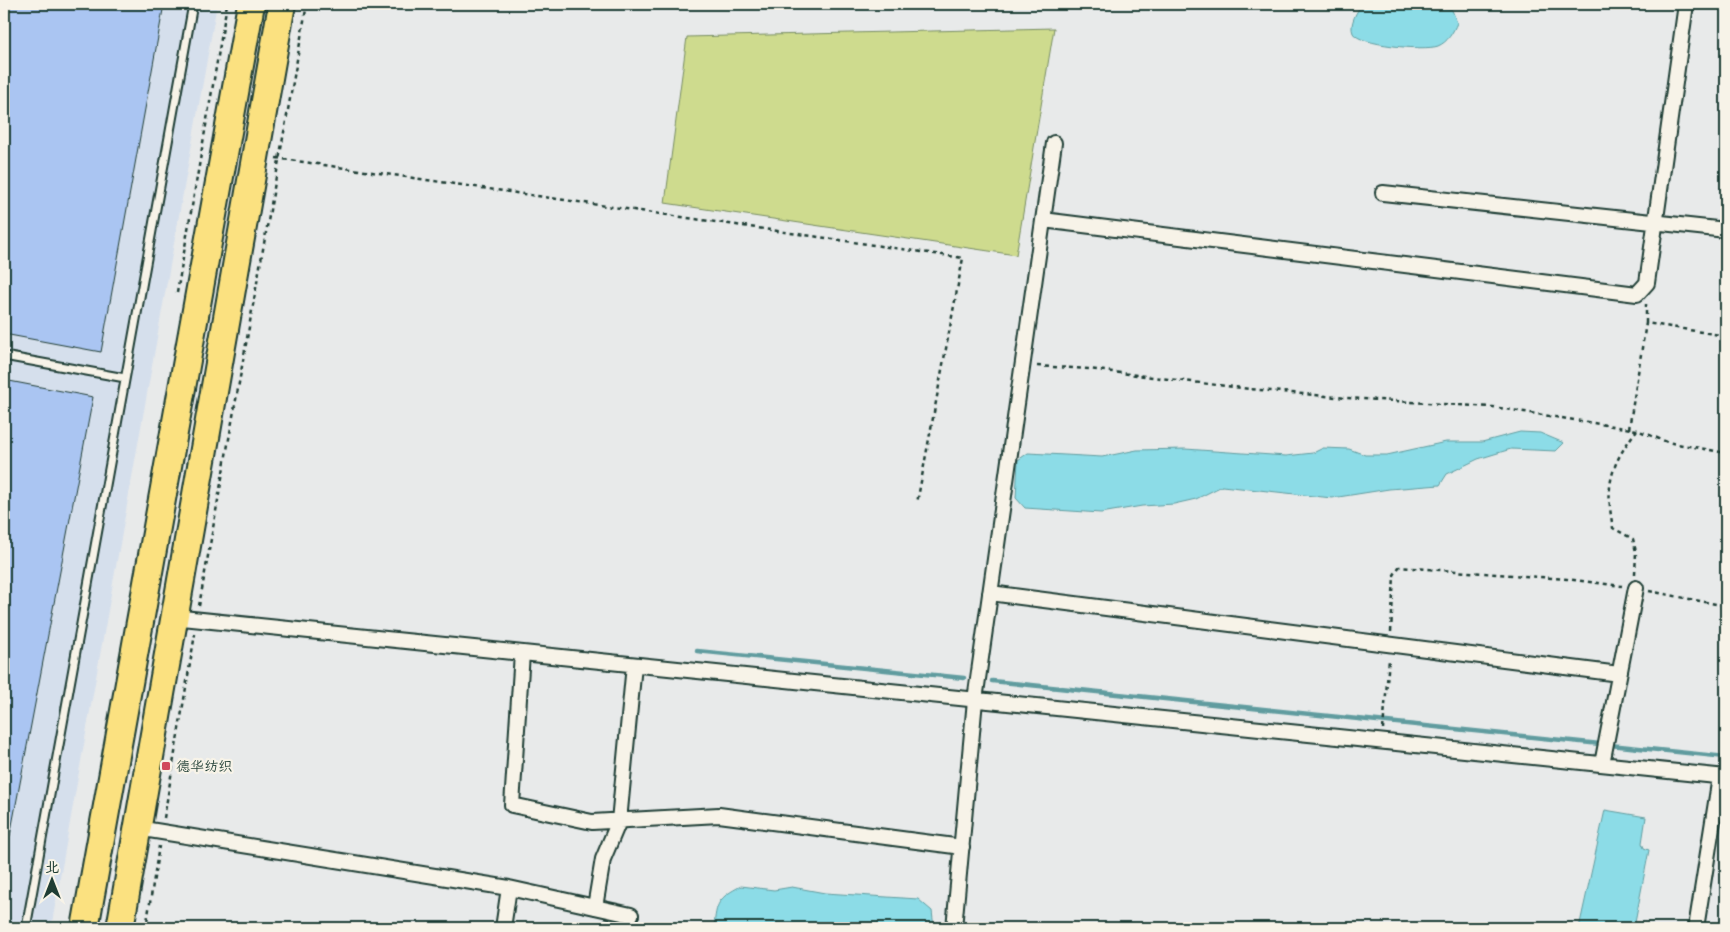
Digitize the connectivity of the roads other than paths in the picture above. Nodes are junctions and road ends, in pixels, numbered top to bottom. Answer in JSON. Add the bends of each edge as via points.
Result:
{"nodes":[{"id":1,"x":193,"y":4,"type":"edge"},
{"id":2,"x":251,"y":4,"type":"edge"},
{"id":3,"x":282,"y":4,"type":"edge"},
{"id":4,"x":1686,"y":4,"type":"edge"},
{"id":5,"x":1054,"y":143,"type":"dead end"},
{"id":6,"x":1383,"y":192,"type":"dead end"},
{"id":7,"x":1043,"y":220,"type":"junction"},
{"id":8,"x":1655,"y":222,"type":"junction"},
{"id":9,"x":1726,"y":230,"type":"edge"},
{"id":10,"x":4,"y":356,"type":"edge"},
{"id":11,"x":125,"y":378,"type":"junction"},
{"id":12,"x":1636,"y":588,"type":"road end"},
{"id":13,"x":990,"y":594,"type":"junction"},
{"id":14,"x":185,"y":619,"type":"junction"},
{"id":15,"x":522,"y":654,"type":"junction"},
{"id":16,"x":634,"y":665,"type":"junction"},
{"id":17,"x":1619,"y":674,"type":"junction"},
{"id":18,"x":975,"y":700,"type":"junction"},
{"id":19,"x":1604,"y":751,"type":"junction"},
{"id":20,"x":1723,"y":777,"type":"edge"},
{"id":21,"x":1720,"y":818,"type":"edge"},
{"id":22,"x":619,"y":821,"type":"junction"},
{"id":23,"x":150,"y":830,"type":"junction"},
{"id":24,"x":962,"y":847,"type":"junction"},
{"id":25,"x":509,"y":888,"type":"junction"},
{"id":26,"x":595,"y":907,"type":"junction"},
{"id":27,"x":631,"y":915,"type":"dead end"},
{"id":28,"x":26,"y":928,"type":"edge"},
{"id":29,"x":85,"y":928,"type":"edge"},
{"id":30,"x":122,"y":928,"type":"edge"},
{"id":31,"x":503,"y":928,"type":"edge"},
{"id":32,"x":954,"y":928,"type":"edge"},
{"id":33,"x":1696,"y":928,"type":"edge"}],
"edges":[{"from":1,"to":11,"type":"lane"},
{"from":2,"to":29,"type":"highway"},
{"from":3,"to":14,"type":"highway","via":[[255,155]]},
{"from":4,"to":8,"type":"street"},
{"from":5,"to":7,"type":"street"},
{"from":6,"to":8,"type":"street"},
{"from":7,"to":8,"type":"street","via":[[1637,294],[1647,283]]},
{"from":7,"to":13,"type":"street"},
{"from":8,"to":9,"type":"street"},
{"from":10,"to":11,"type":"lane"},
{"from":11,"to":28,"type":"lane"},
{"from":12,"to":17,"type":"street"},
{"from":13,"to":17,"type":"street"},
{"from":13,"to":18,"type":"street"},
{"from":14,"to":15,"type":"street"},
{"from":14,"to":23,"type":"highway"},
{"from":15,"to":16,"type":"street"},
{"from":15,"to":22,"type":"street","via":[[512,805],[592,822]]},
{"from":16,"to":18,"type":"street"},
{"from":16,"to":22,"type":"street"},
{"from":17,"to":19,"type":"street"},
{"from":18,"to":19,"type":"street"},
{"from":18,"to":24,"type":"street"},
{"from":19,"to":20,"type":"street"},
{"from":20,"to":21,"type":"street"},
{"from":21,"to":33,"type":"street"},
{"from":22,"to":24,"type":"street","via":[[719,815]]},
{"from":22,"to":26,"type":"street","via":[[603,859]]},
{"from":23,"to":25,"type":"street"},
{"from":23,"to":30,"type":"highway"},
{"from":24,"to":32,"type":"street"},
{"from":25,"to":26,"type":"street"},
{"from":25,"to":31,"type":"street"},
{"from":26,"to":27,"type":"street"}]}
